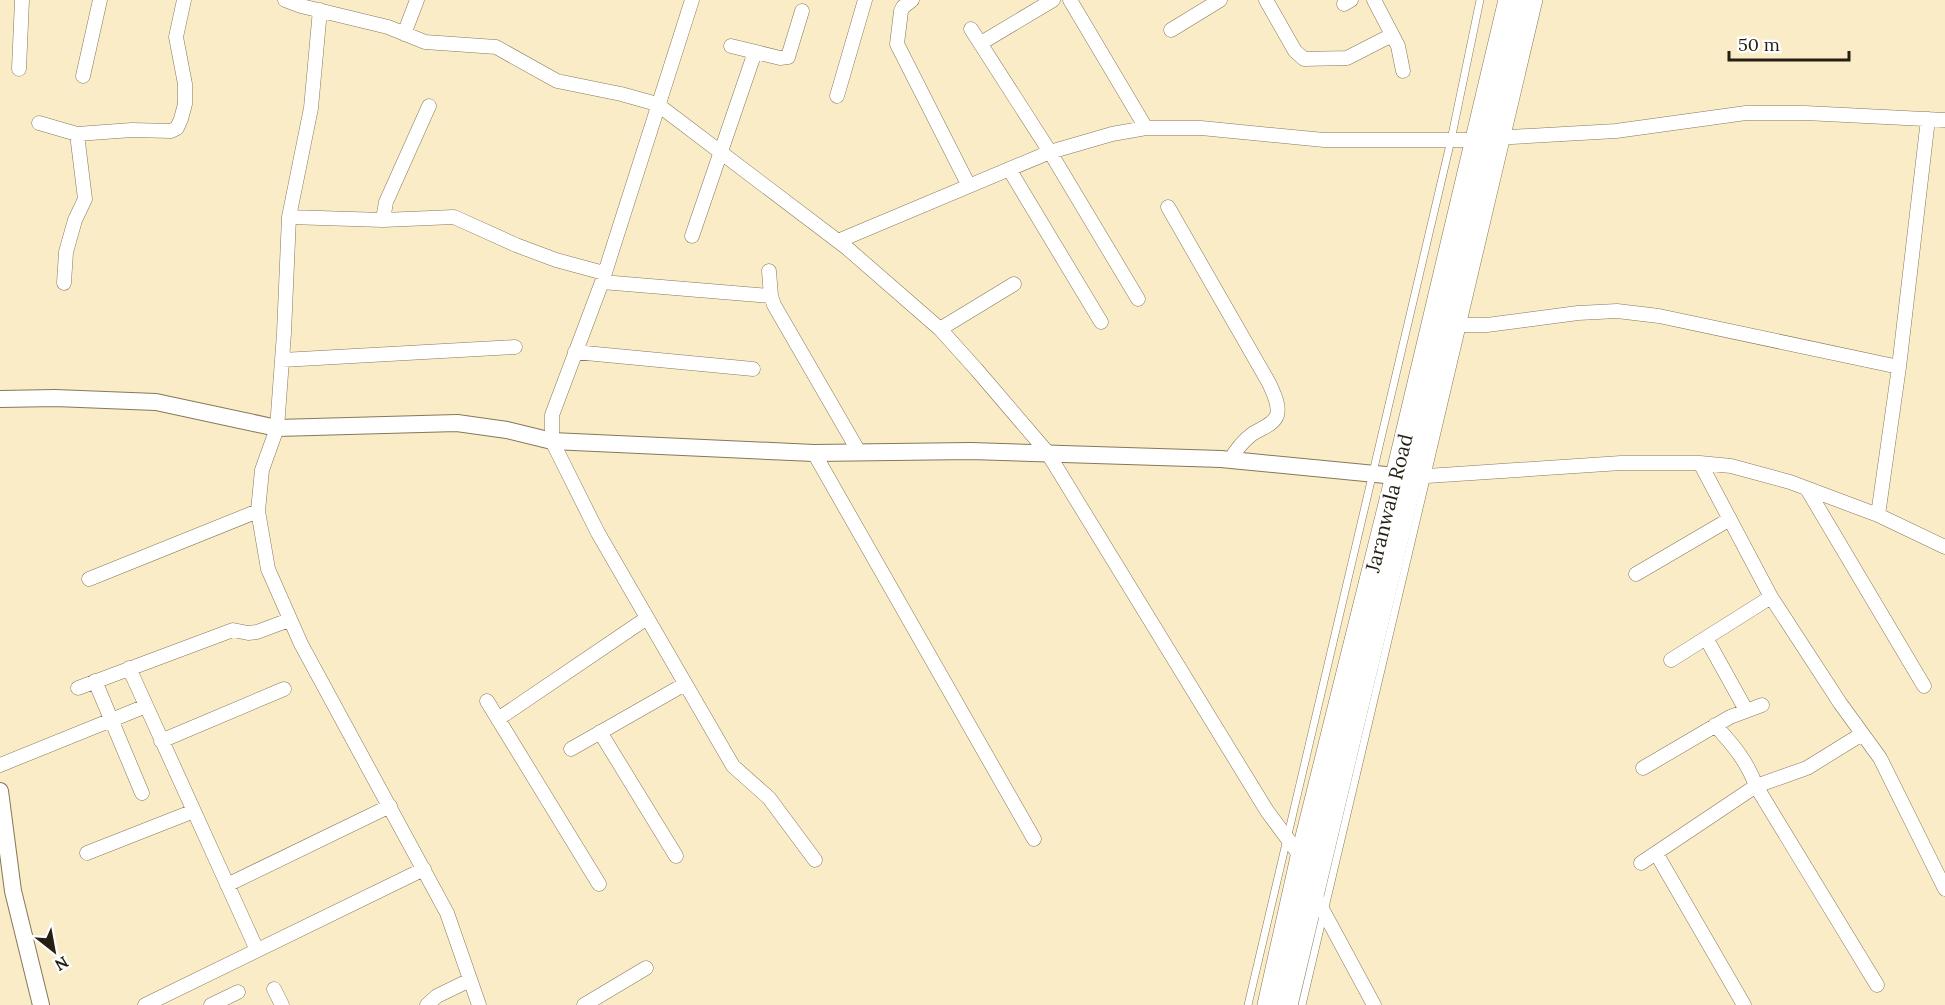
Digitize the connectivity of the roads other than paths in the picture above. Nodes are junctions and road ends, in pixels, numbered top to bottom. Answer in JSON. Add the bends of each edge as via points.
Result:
{"nodes":[{"id":1,"x":22,"y":0,"type":"edge"},
{"id":2,"x":100,"y":0,"type":"edge"},
{"id":3,"x":184,"y":0,"type":"edge"},
{"id":4,"x":285,"y":0,"type":"edge"},
{"id":5,"x":417,"y":0,"type":"edge"},
{"id":6,"x":693,"y":0,"type":"edge"},
{"id":7,"x":865,"y":0,"type":"edge"},
{"id":8,"x":912,"y":0,"type":"edge"},
{"id":9,"x":1053,"y":0,"type":"edge"},
{"id":10,"x":1070,"y":0,"type":"edge"},
{"id":11,"x":1220,"y":0,"type":"edge"},
{"id":12,"x":1266,"y":0,"type":"edge"},
{"id":13,"x":1374,"y":0,"type":"edge"},
{"id":14,"x":1480,"y":0,"type":"edge"},
{"id":15,"x":1509,"y":0,"type":"edge"},
{"id":16,"x":1526,"y":0,"type":"edge"},
{"id":17,"x":1539,"y":0,"type":"edge"},
{"id":18,"x":320,"y":10,"type":"junction"},
{"id":19,"x":802,"y":11,"type":"dead end"},
{"id":20,"x":971,"y":28,"type":"dead end"},
{"id":21,"x":1172,"y":30,"type":"dead end"},
{"id":22,"x":405,"y":34,"type":"junction"},
{"id":23,"x":1392,"y":35,"type":"junction"},
{"id":24,"x":981,"y":43,"type":"junction"},
{"id":25,"x":731,"y":46,"type":"dead end"},
{"id":26,"x":755,"y":52,"type":"junction"},
{"id":27,"x":19,"y":69,"type":"dead end"},
{"id":28,"x":1403,"y":71,"type":"dead end"},
{"id":29,"x":83,"y":76,"type":"dead end"},
{"id":30,"x":837,"y":96,"type":"dead end"},
{"id":31,"x":657,"y":104,"type":"junction"},
{"id":32,"x":429,"y":105,"type":"dead end"},
{"id":33,"x":1928,"y":119,"type":"junction"},
{"id":34,"x":1945,"y":120,"type":"edge"},
{"id":35,"x":39,"y":123,"type":"dead end"},
{"id":36,"x":1146,"y":128,"type":"junction"},
{"id":37,"x":77,"y":134,"type":"junction"},
{"id":38,"x":1492,"y":138,"type":"junction"},
{"id":39,"x":1451,"y":140,"type":"junction"},
{"id":40,"x":722,"y":152,"type":"junction"},
{"id":41,"x":1050,"y":152,"type":"junction"},
{"id":42,"x":1009,"y":169,"type":"junction"},
{"id":43,"x":969,"y":186,"type":"junction"},
{"id":44,"x":1168,"y":207,"type":"dead end"},
{"id":45,"x":289,"y":217,"type":"junction"},
{"id":46,"x":383,"y":220,"type":"junction"},
{"id":47,"x":692,"y":236,"type":"dead end"},
{"id":48,"x":838,"y":241,"type":"junction"},
{"id":49,"x":769,"y":271,"type":"dead end"},
{"id":50,"x":603,"y":278,"type":"junction"},
{"id":51,"x":64,"y":283,"type":"dead end"},
{"id":52,"x":1014,"y":284,"type":"dead end"},
{"id":53,"x":771,"y":296,"type":"junction"},
{"id":54,"x":1138,"y":299,"type":"dead end"},
{"id":55,"x":1101,"y":322,"type":"dead end"},
{"id":56,"x":1461,"y":325,"type":"junction"},
{"id":57,"x":940,"y":329,"type":"junction"},
{"id":58,"x":515,"y":346,"type":"dead end"},
{"id":59,"x":575,"y":352,"type":"junction"},
{"id":60,"x":282,"y":360,"type":"junction"},
{"id":61,"x":1899,"y":368,"type":"junction"},
{"id":62,"x":753,"y":369,"type":"dead end"},
{"id":63,"x":0,"y":399,"type":"edge"},
{"id":64,"x":277,"y":428,"type":"junction"},
{"id":65,"x":552,"y":441,"type":"junction"},
{"id":66,"x":859,"y":452,"type":"junction"},
{"id":67,"x":1047,"y":452,"type":"junction"},
{"id":68,"x":814,"y":453,"type":"junction"},
{"id":69,"x":1230,"y":460,"type":"junction"},
{"id":70,"x":1700,"y":463,"type":"junction"},
{"id":71,"x":1373,"y":474,"type":"junction"},
{"id":72,"x":1411,"y":477,"type":"junction"},
{"id":73,"x":1807,"y":489,"type":"junction"},
{"id":74,"x":258,"y":511,"type":"junction"},
{"id":75,"x":1878,"y":515,"type":"junction"},
{"id":76,"x":1730,"y":519,"type":"junction"},
{"id":77,"x":1945,"y":547,"type":"edge"},
{"id":78,"x":1636,"y":574,"type":"dead end"},
{"id":79,"x":89,"y":579,"type":"dead end"},
{"id":80,"x":1771,"y":597,"type":"junction"},
{"id":81,"x":647,"y":618,"type":"junction"},
{"id":82,"x":289,"y":620,"type":"junction"},
{"id":83,"x":1706,"y":638,"type":"junction"},
{"id":84,"x":1671,"y":660,"type":"dead end"},
{"id":85,"x":129,"y":668,"type":"junction"},
{"id":86,"x":95,"y":681,"type":"junction"},
{"id":87,"x":685,"y":684,"type":"junction"},
{"id":88,"x":1924,"y":686,"type":"dead end"},
{"id":89,"x":78,"y":687,"type":"dead end"},
{"id":90,"x":284,"y":689,"type":"dead end"},
{"id":91,"x":487,"y":701,"type":"dead end"},
{"id":92,"x":1762,"y":705,"type":"dead end"},
{"id":93,"x":146,"y":706,"type":"junction"},
{"id":94,"x":1746,"y":710,"type":"junction"},
{"id":95,"x":498,"y":719,"type":"junction"},
{"id":96,"x":111,"y":721,"type":"junction"},
{"id":97,"x":1715,"y":725,"type":"junction"},
{"id":98,"x":600,"y":732,"type":"junction"},
{"id":99,"x":1862,"y":734,"type":"junction"},
{"id":100,"x":161,"y":741,"type":"junction"},
{"id":101,"x":571,"y":749,"type":"dead end"},
{"id":102,"x":0,"y":765,"type":"edge"},
{"id":103,"x":1643,"y":768,"type":"dead end"},
{"id":104,"x":1756,"y":786,"type":"junction"},
{"id":105,"x":0,"y":791,"type":"edge"},
{"id":106,"x":142,"y":793,"type":"dead end"},
{"id":107,"x":390,"y":806,"type":"junction"},
{"id":108,"x":194,"y":811,"type":"junction"},
{"id":109,"x":1035,"y":839,"type":"dead end"},
{"id":110,"x":1287,"y":840,"type":"junction"},
{"id":111,"x":87,"y":852,"type":"dead end"},
{"id":112,"x":1656,"y":853,"type":"junction"},
{"id":113,"x":676,"y":856,"type":"dead end"},
{"id":114,"x":1301,"y":857,"type":"junction"},
{"id":115,"x":815,"y":860,"type":"dead end"},
{"id":116,"x":1641,"y":863,"type":"dead end"},
{"id":117,"x":424,"y":869,"type":"junction"},
{"id":118,"x":5,"y":870,"type":"edge"},
{"id":119,"x":599,"y":884,"type":"dead end"},
{"id":120,"x":227,"y":885,"type":"junction"},
{"id":121,"x":1945,"y":889,"type":"edge"},
{"id":122,"x":1313,"y":892,"type":"junction"},
{"id":123,"x":1324,"y":911,"type":"junction"},
{"id":124,"x":257,"y":950,"type":"junction"},
{"id":125,"x":646,"y":968,"type":"dead end"},
{"id":126,"x":470,"y":980,"type":"junction"},
{"id":127,"x":1877,"y":985,"type":"dead end"},
{"id":128,"x":274,"y":989,"type":"dead end"},
{"id":129,"x":238,"y":992,"type":"dead end"},
{"id":130,"x":41,"y":1005,"type":"edge"},
{"id":131,"x":144,"y":1005,"type":"edge"},
{"id":132,"x":211,"y":1005,"type":"edge"},
{"id":133,"x":282,"y":1005,"type":"edge"},
{"id":134,"x":427,"y":1005,"type":"edge"},
{"id":135,"x":478,"y":1005,"type":"edge"},
{"id":136,"x":584,"y":1005,"type":"edge"},
{"id":137,"x":1248,"y":1005,"type":"edge"},
{"id":138,"x":1268,"y":1005,"type":"edge"},
{"id":139,"x":1287,"y":1005,"type":"edge"},
{"id":140,"x":1302,"y":1005,"type":"edge"},
{"id":141,"x":1374,"y":1005,"type":"edge"},
{"id":142,"x":1744,"y":1005,"type":"edge"}],
"edges":[{"from":1,"to":27,"type":"street"},
{"from":2,"to":29,"type":"street"},
{"from":3,"to":37,"type":"street","via":[[176,37],[185,104],[177,128]]},
{"from":4,"to":18,"type":"street"},
{"from":5,"to":22,"type":"street"},
{"from":6,"to":31,"type":"street"},
{"from":7,"to":30,"type":"street"},
{"from":8,"to":43,"type":"street","via":[[901,11],[897,44]]},
{"from":9,"to":24,"type":"street"},
{"from":10,"to":36,"type":"street"},
{"from":11,"to":21,"type":"street"},
{"from":12,"to":23,"type":"street","via":[[1295,51],[1304,59],[1347,58]]},
{"from":13,"to":23,"type":"street"},
{"from":14,"to":39,"type":"lane"},
{"from":15,"to":38,"type":"main road","name":"Jaranwala Road"},
{"from":16,"to":38,"type":"main road","name":"Jaranwala Road"},
{"from":17,"to":38,"type":"lane"},
{"from":18,"to":22,"type":"street"},
{"from":18,"to":45,"type":"street","via":[[311,108]]},
{"from":19,"to":26,"type":"street","via":[[788,57]]},
{"from":20,"to":24,"type":"street"},
{"from":22,"to":31,"type":"street","via":[[425,42],[496,47],[557,81]]},
{"from":23,"to":28,"type":"street","via":[[1401,54]]},
{"from":24,"to":41,"type":"street"},
{"from":25,"to":26,"type":"street"},
{"from":26,"to":40,"type":"street"},
{"from":31,"to":40,"type":"street"},
{"from":31,"to":50,"type":"street"},
{"from":32,"to":46,"type":"street","via":[[386,202]]},
{"from":33,"to":34,"type":"street"},
{"from":33,"to":38,"type":"street","via":[[1746,113],[1616,131]]},
{"from":33,"to":61,"type":"street"},
{"from":35,"to":37,"type":"street"},
{"from":36,"to":39,"type":"street","via":[[1201,128],[1324,140]]},
{"from":36,"to":41,"type":"street"},
{"from":37,"to":51,"type":"street","via":[[85,199],[66,252]]},
{"from":38,"to":39,"type":"street"},
{"from":38,"to":56,"type":"lane"},
{"from":38,"to":72,"type":"main road","name":"Jaranwala Road"},
{"from":39,"to":71,"type":"lane"},
{"from":40,"to":47,"type":"street"},
{"from":40,"to":48,"type":"street"},
{"from":41,"to":42,"type":"street"},
{"from":41,"to":54,"type":"street"},
{"from":42,"to":43,"type":"street"},
{"from":42,"to":55,"type":"street"},
{"from":43,"to":48,"type":"street"},
{"from":44,"to":69,"type":"street","via":[[1269,383],[1277,404],[1272,422],[1239,445]]},
{"from":45,"to":46,"type":"street"},
{"from":45,"to":60,"type":"street"},
{"from":46,"to":50,"type":"street","via":[[454,217]]},
{"from":48,"to":57,"type":"street"},
{"from":49,"to":53,"type":"street"},
{"from":50,"to":53,"type":"street"},
{"from":50,"to":59,"type":"street"},
{"from":52,"to":57,"type":"street"},
{"from":53,"to":66,"type":"street"},
{"from":56,"to":61,"type":"street","via":[[1617,311],[1659,316]]},
{"from":56,"to":72,"type":"lane"},
{"from":57,"to":67,"type":"street"},
{"from":58,"to":60,"type":"street"},
{"from":59,"to":62,"type":"street"},
{"from":59,"to":65,"type":"street","via":[[552,416]]},
{"from":60,"to":64,"type":"street"},
{"from":61,"to":75,"type":"street"},
{"from":63,"to":64,"type":"street","via":[[156,402]]},
{"from":64,"to":65,"type":"street","via":[[457,423]]},
{"from":64,"to":74,"type":"street","via":[[262,470]]},
{"from":65,"to":68,"type":"street"},
{"from":65,"to":81,"type":"street"},
{"from":66,"to":67,"type":"street"},
{"from":66,"to":68,"type":"street"},
{"from":67,"to":69,"type":"street"},
{"from":67,"to":110,"type":"street"},
{"from":68,"to":109,"type":"street"},
{"from":69,"to":71,"type":"street"},
{"from":70,"to":72,"type":"street","via":[[1621,463]]},
{"from":70,"to":73,"type":"street","via":[[1731,466]]},
{"from":70,"to":76,"type":"street"},
{"from":71,"to":72,"type":"street"},
{"from":71,"to":110,"type":"lane"},
{"from":72,"to":114,"type":"main road","name":"Jaranwala Road"},
{"from":72,"to":122,"type":"main road","name":"Jaranwala Road"},
{"from":72,"to":123,"type":"lane"},
{"from":73,"to":75,"type":"street"},
{"from":73,"to":88,"type":"street"},
{"from":74,"to":79,"type":"street"},
{"from":74,"to":82,"type":"street","via":[[268,569]]},
{"from":75,"to":77,"type":"street"},
{"from":76,"to":78,"type":"street"},
{"from":76,"to":80,"type":"street"},
{"from":80,"to":83,"type":"street"},
{"from":80,"to":99,"type":"street"},
{"from":81,"to":87,"type":"street"},
{"from":81,"to":95,"type":"street"},
{"from":82,"to":85,"type":"street","via":[[257,632],[233,630]]},
{"from":82,"to":107,"type":"street"},
{"from":83,"to":84,"type":"street"},
{"from":83,"to":94,"type":"street"},
{"from":85,"to":86,"type":"street"},
{"from":85,"to":93,"type":"street"},
{"from":86,"to":89,"type":"street"},
{"from":86,"to":96,"type":"street"},
{"from":87,"to":98,"type":"street"},
{"from":87,"to":115,"type":"street","via":[[733,766],[769,798]]},
{"from":90,"to":100,"type":"street"},
{"from":91,"to":95,"type":"street"},
{"from":92,"to":94,"type":"street"},
{"from":93,"to":96,"type":"street"},
{"from":93,"to":100,"type":"street"},
{"from":94,"to":97,"type":"street"},
{"from":95,"to":119,"type":"street"},
{"from":96,"to":102,"type":"street"},
{"from":96,"to":106,"type":"street"},
{"from":97,"to":103,"type":"street"},
{"from":97,"to":104,"type":"street","via":[[1741,754]]},
{"from":98,"to":101,"type":"street"},
{"from":98,"to":113,"type":"street"},
{"from":99,"to":104,"type":"street","via":[[1807,768]]},
{"from":99,"to":121,"type":"street","via":[[1880,758]]},
{"from":100,"to":108,"type":"street"},
{"from":104,"to":112,"type":"street"},
{"from":104,"to":127,"type":"street"},
{"from":105,"to":118,"type":"street"},
{"from":107,"to":117,"type":"street"},
{"from":107,"to":120,"type":"street"},
{"from":108,"to":111,"type":"street"},
{"from":108,"to":120,"type":"street"},
{"from":110,"to":114,"type":"street"},
{"from":110,"to":137,"type":"lane"},
{"from":112,"to":116,"type":"street"},
{"from":112,"to":142,"type":"street"},
{"from":114,"to":138,"type":"main road","name":"Jaranwala Road"},
{"from":117,"to":124,"type":"street"},
{"from":117,"to":126,"type":"street","via":[[447,912]]},
{"from":118,"to":130,"type":"street"},
{"from":120,"to":124,"type":"street"},
{"from":122,"to":123,"type":"street"},
{"from":122,"to":139,"type":"main road","name":"Jaranwala Road"},
{"from":123,"to":140,"type":"lane"},
{"from":123,"to":141,"type":"street"},
{"from":124,"to":131,"type":"street"},
{"from":125,"to":136,"type":"street"},
{"from":126,"to":134,"type":"street"},
{"from":126,"to":135,"type":"street"},
{"from":128,"to":133,"type":"street"},
{"from":129,"to":132,"type":"street"}]}
